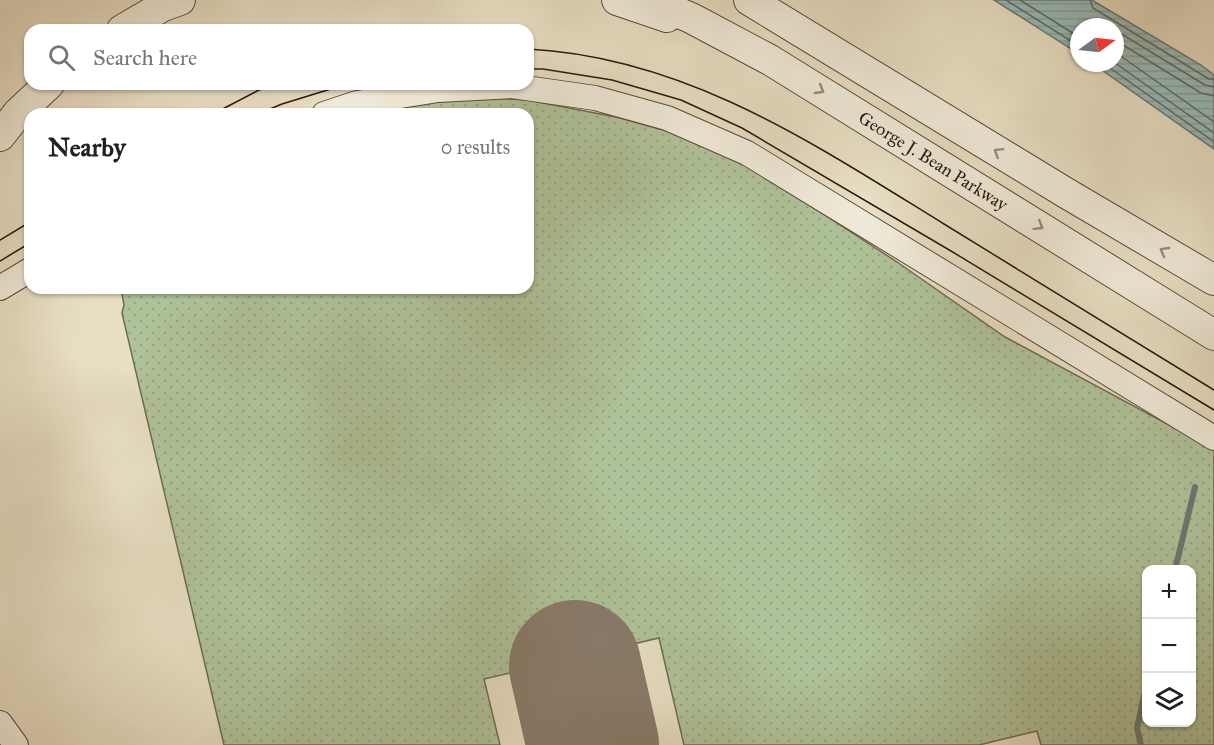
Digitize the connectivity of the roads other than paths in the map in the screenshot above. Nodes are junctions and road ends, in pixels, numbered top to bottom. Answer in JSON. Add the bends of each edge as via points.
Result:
{"nodes":[{"id":1,"x":180,"y":0,"type":"edge"},
{"id":2,"x":617,"y":0,"type":"edge"},
{"id":3,"x":648,"y":0,"type":"edge"},
{"id":4,"x":749,"y":0,"type":"edge"},
{"id":5,"x":132,"y":24,"type":"edge"},
{"id":6,"x":770,"y":60,"type":"junction"},
{"id":7,"x":534,"y":89,"type":"edge"},
{"id":8,"x":43,"y":90,"type":"edge"},
{"id":9,"x":438,"y":90,"type":"edge"},
{"id":10,"x":342,"y":108,"type":"edge"},
{"id":11,"x":0,"y":136,"type":"edge"},
{"id":12,"x":24,"y":274,"type":"edge"},
{"id":13,"x":1214,"y":280,"type":"edge"},
{"id":14,"x":0,"y":288,"type":"edge"},
{"id":15,"x":1214,"y":335,"type":"edge"},
{"id":16,"x":1214,"y":438,"type":"edge"},
{"id":17,"x":0,"y":723,"type":"edge"},
{"id":18,"x":16,"y":745,"type":"edge"}],
"edges":[{"from":1,"to":5,"type":"street"},
{"from":2,"to":6,"type":"street"},
{"from":3,"to":6,"type":"street","name":"George J. Bean Parkway"},
{"from":13,"to":4,"type":"street","one_way":true},
{"from":6,"to":15,"type":"street","name":"George J. Bean Parkway","one_way":true},
{"from":7,"to":16,"type":"street","via":[[595,98],[667,118],[747,153]]},
{"from":8,"to":11,"type":"street"},
{"from":9,"to":10,"type":"street"},
{"from":12,"to":14,"type":"street"},
{"from":17,"to":18,"type":"street"}]}
